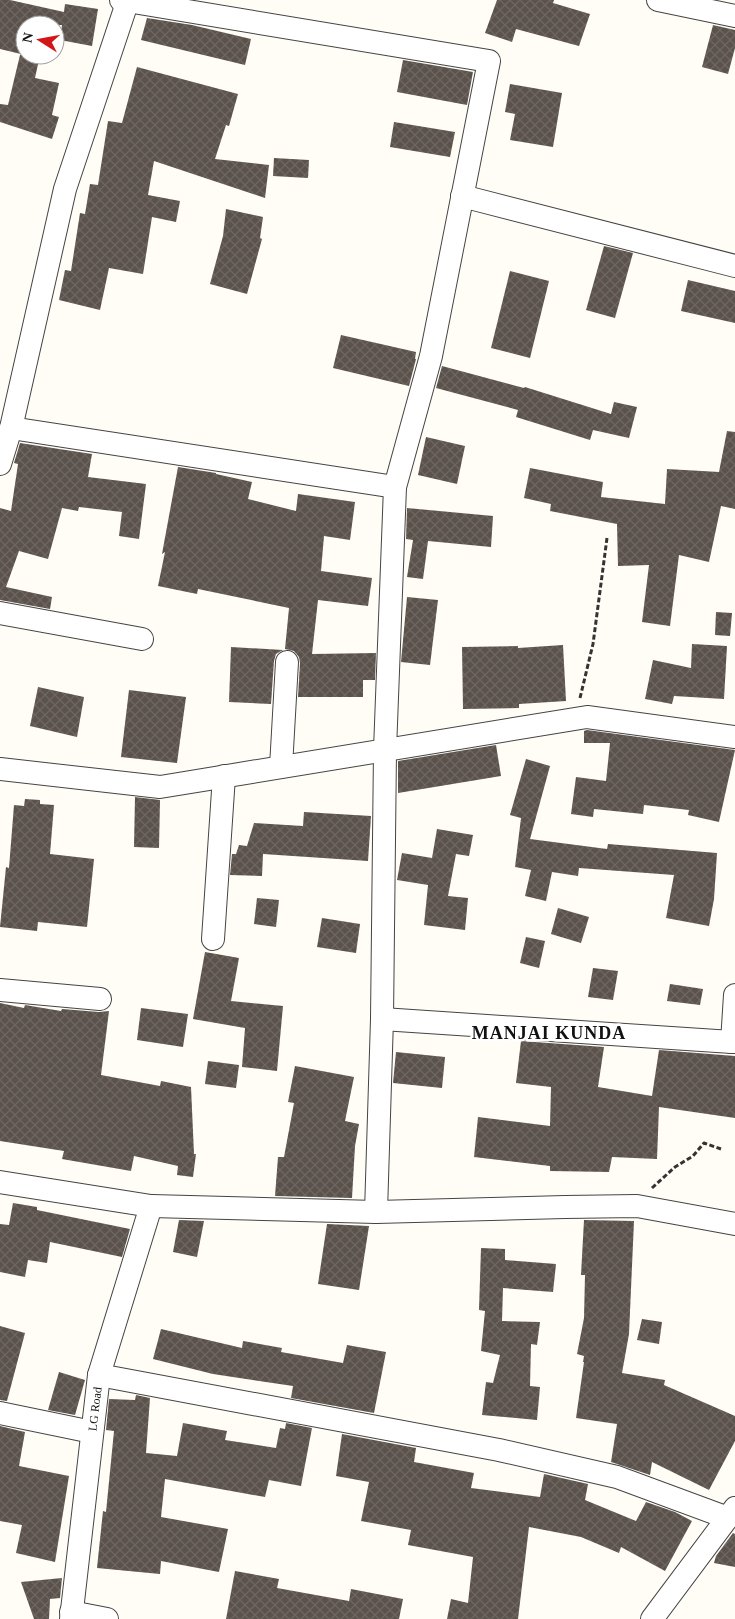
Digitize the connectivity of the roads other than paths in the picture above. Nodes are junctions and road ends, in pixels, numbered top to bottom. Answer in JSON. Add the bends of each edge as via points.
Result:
{"nodes":[{"id":1,"x":658,"y":0,"type":"edge"},
{"id":2,"x":126,"y":1,"type":"edge"},
{"id":3,"x":735,"y":16,"type":"edge"},
{"id":4,"x":462,"y":196,"type":"junction"},
{"id":5,"x":735,"y":266,"type":"edge"},
{"id":6,"x":11,"y":428,"type":"junction"},
{"id":7,"x":0,"y":464,"type":"edge"},
{"id":8,"x":395,"y":487,"type":"junction"},
{"id":9,"x":0,"y":613,"type":"edge"},
{"id":10,"x":142,"y":639,"type":"dead end"},
{"id":11,"x":287,"y":662,"type":"dead end"},
{"id":12,"x":735,"y":737,"type":"edge"},
{"id":13,"x":385,"y":750,"type":"junction"},
{"id":14,"x":281,"y":767,"type":"junction"},
{"id":15,"x":0,"y":769,"type":"edge"},
{"id":16,"x":224,"y":776,"type":"junction"},
{"id":17,"x":213,"y":939,"type":"dead end"},
{"id":18,"x":0,"y":990,"type":"edge"},
{"id":19,"x":735,"y":995,"type":"edge"},
{"id":20,"x":100,"y":999,"type":"dead end"},
{"id":21,"x":382,"y":1019,"type":"junction"},
{"id":22,"x":733,"y":1042,"type":"edge"},
{"id":23,"x":0,"y":1182,"type":"edge"},
{"id":24,"x":150,"y":1206,"type":"junction"},
{"id":25,"x":376,"y":1212,"type":"junction"},
{"id":26,"x":735,"y":1224,"type":"edge"},
{"id":27,"x":99,"y":1375,"type":"junction"},
{"id":28,"x":0,"y":1413,"type":"edge"},
{"id":29,"x":92,"y":1432,"type":"junction"},
{"id":30,"x":731,"y":1513,"type":"edge"},
{"id":31,"x":71,"y":1616,"type":"edge"},
{"id":32,"x":107,"y":1619,"type":"edge"},
{"id":33,"x":652,"y":1619,"type":"edge"}],
"edges":[{"from":1,"to":3,"type":"street"},
{"from":2,"to":4,"type":"street","via":[[489,61]]},
{"from":2,"to":6,"type":"street","via":[[65,189]]},
{"from":4,"to":5,"type":"street"},
{"from":4,"to":8,"type":"street","via":[[431,356]]},
{"from":6,"to":7,"type":"street"},
{"from":6,"to":8,"type":"street"},
{"from":8,"to":13,"type":"street"},
{"from":9,"to":10,"type":"street"},
{"from":11,"to":14,"type":"street"},
{"from":12,"to":13,"type":"street","via":[[587,717]]},
{"from":13,"to":14,"type":"street"},
{"from":13,"to":21,"type":"street"},
{"from":14,"to":16,"type":"street"},
{"from":15,"to":16,"type":"street","via":[[160,787]]},
{"from":16,"to":17,"type":"street"},
{"from":18,"to":20,"type":"street"},
{"from":19,"to":22,"type":"street"},
{"from":21,"to":22,"type":"street"},
{"from":21,"to":25,"type":"street"},
{"from":23,"to":24,"type":"street"},
{"from":24,"to":25,"type":"street"},
{"from":24,"to":27,"type":"street","name":"LG Road"},
{"from":25,"to":26,"type":"street","via":[[637,1206]]},
{"from":27,"to":29,"type":"street","name":"LG Road"},
{"from":27,"to":30,"type":"street","via":[[499,1450],[617,1477]]},
{"from":28,"to":29,"type":"street"},
{"from":29,"to":31,"type":"street","name":"LG Road"},
{"from":30,"to":33,"type":"street"},
{"from":31,"to":32,"type":"street"}]}
